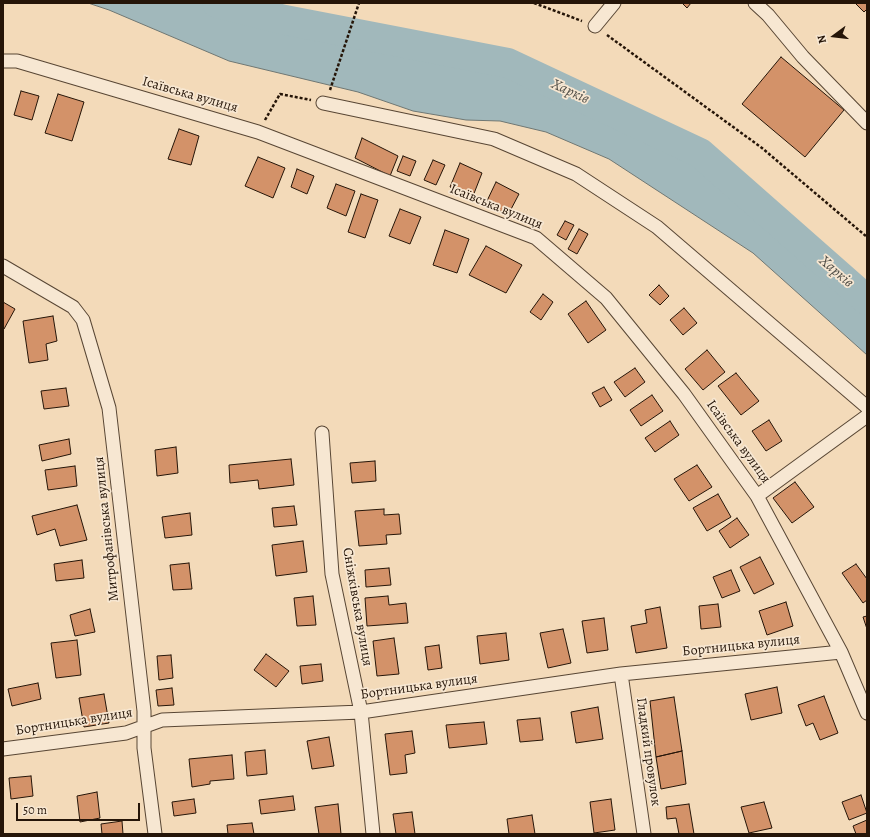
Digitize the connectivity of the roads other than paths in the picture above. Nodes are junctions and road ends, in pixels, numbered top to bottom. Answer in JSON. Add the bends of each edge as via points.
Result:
{"nodes":[{"id":1,"x":614,"y":3,"type":"edge"},
{"id":2,"x":755,"y":3,"type":"edge"},
{"id":3,"x":595,"y":26,"type":"road end"},
{"id":4,"x":3,"y":61,"type":"edge"},
{"id":5,"x":323,"y":103,"type":"road end"},
{"id":6,"x":867,"y":123,"type":"edge"},
{"id":7,"x":3,"y":266,"type":"edge"},
{"id":8,"x":867,"y":407,"type":"edge"},
{"id":9,"x":867,"y":416,"type":"edge"},
{"id":10,"x":322,"y":433,"type":"dead end"},
{"id":11,"x":757,"y":496,"type":"junction"},
{"id":12,"x":841,"y":652,"type":"junction"},
{"id":13,"x":621,"y":674,"type":"junction"},
{"id":14,"x":360,"y":712,"type":"junction"},
{"id":15,"x":867,"y":713,"type":"edge"},
{"id":16,"x":144,"y":726,"type":"junction"},
{"id":17,"x":3,"y":749,"type":"edge"},
{"id":18,"x":155,"y":834,"type":"edge"},
{"id":19,"x":373,"y":834,"type":"edge"},
{"id":20,"x":644,"y":834,"type":"edge"}],
"edges":[{"from":1,"to":3,"type":"street"},
{"from":2,"to":6,"type":"street"},
{"from":4,"to":11,"type":"street","name":"Ісаївська вулиця","via":[[17,61],[258,132],[536,238],[606,298],[684,394]]},
{"from":5,"to":8,"type":"street","via":[[494,139],[576,174],[658,227]]},
{"from":7,"to":16,"type":"street","name":"Митрофанівська вулиця","via":[[73,307],[83,320],[88,336],[109,408]]},
{"from":9,"to":11,"type":"street"},
{"from":10,"to":14,"type":"street","name":"Сніжківська вулиця","via":[[332,574]]},
{"from":11,"to":12,"type":"street","name":"Ісаївська вулиця"},
{"from":12,"to":13,"type":"street","name":"Бортницька вулиця"},
{"from":12,"to":15,"type":"street","name":"Ісаївська вулиця"},
{"from":13,"to":14,"type":"street","name":"Бортницька вулиця"},
{"from":13,"to":20,"type":"street","name":"Гладкий провулок"},
{"from":14,"to":16,"type":"street","name":"Бортницька вулиця","via":[[162,720]]},
{"from":14,"to":19,"type":"street","name":"Сніжківська вулиця"},
{"from":16,"to":17,"type":"street","name":"Бортницька вулиця","via":[[126,733]]},
{"from":16,"to":18,"type":"street","name":"Митрофанівська вулиця","via":[[144,748]]}]}
